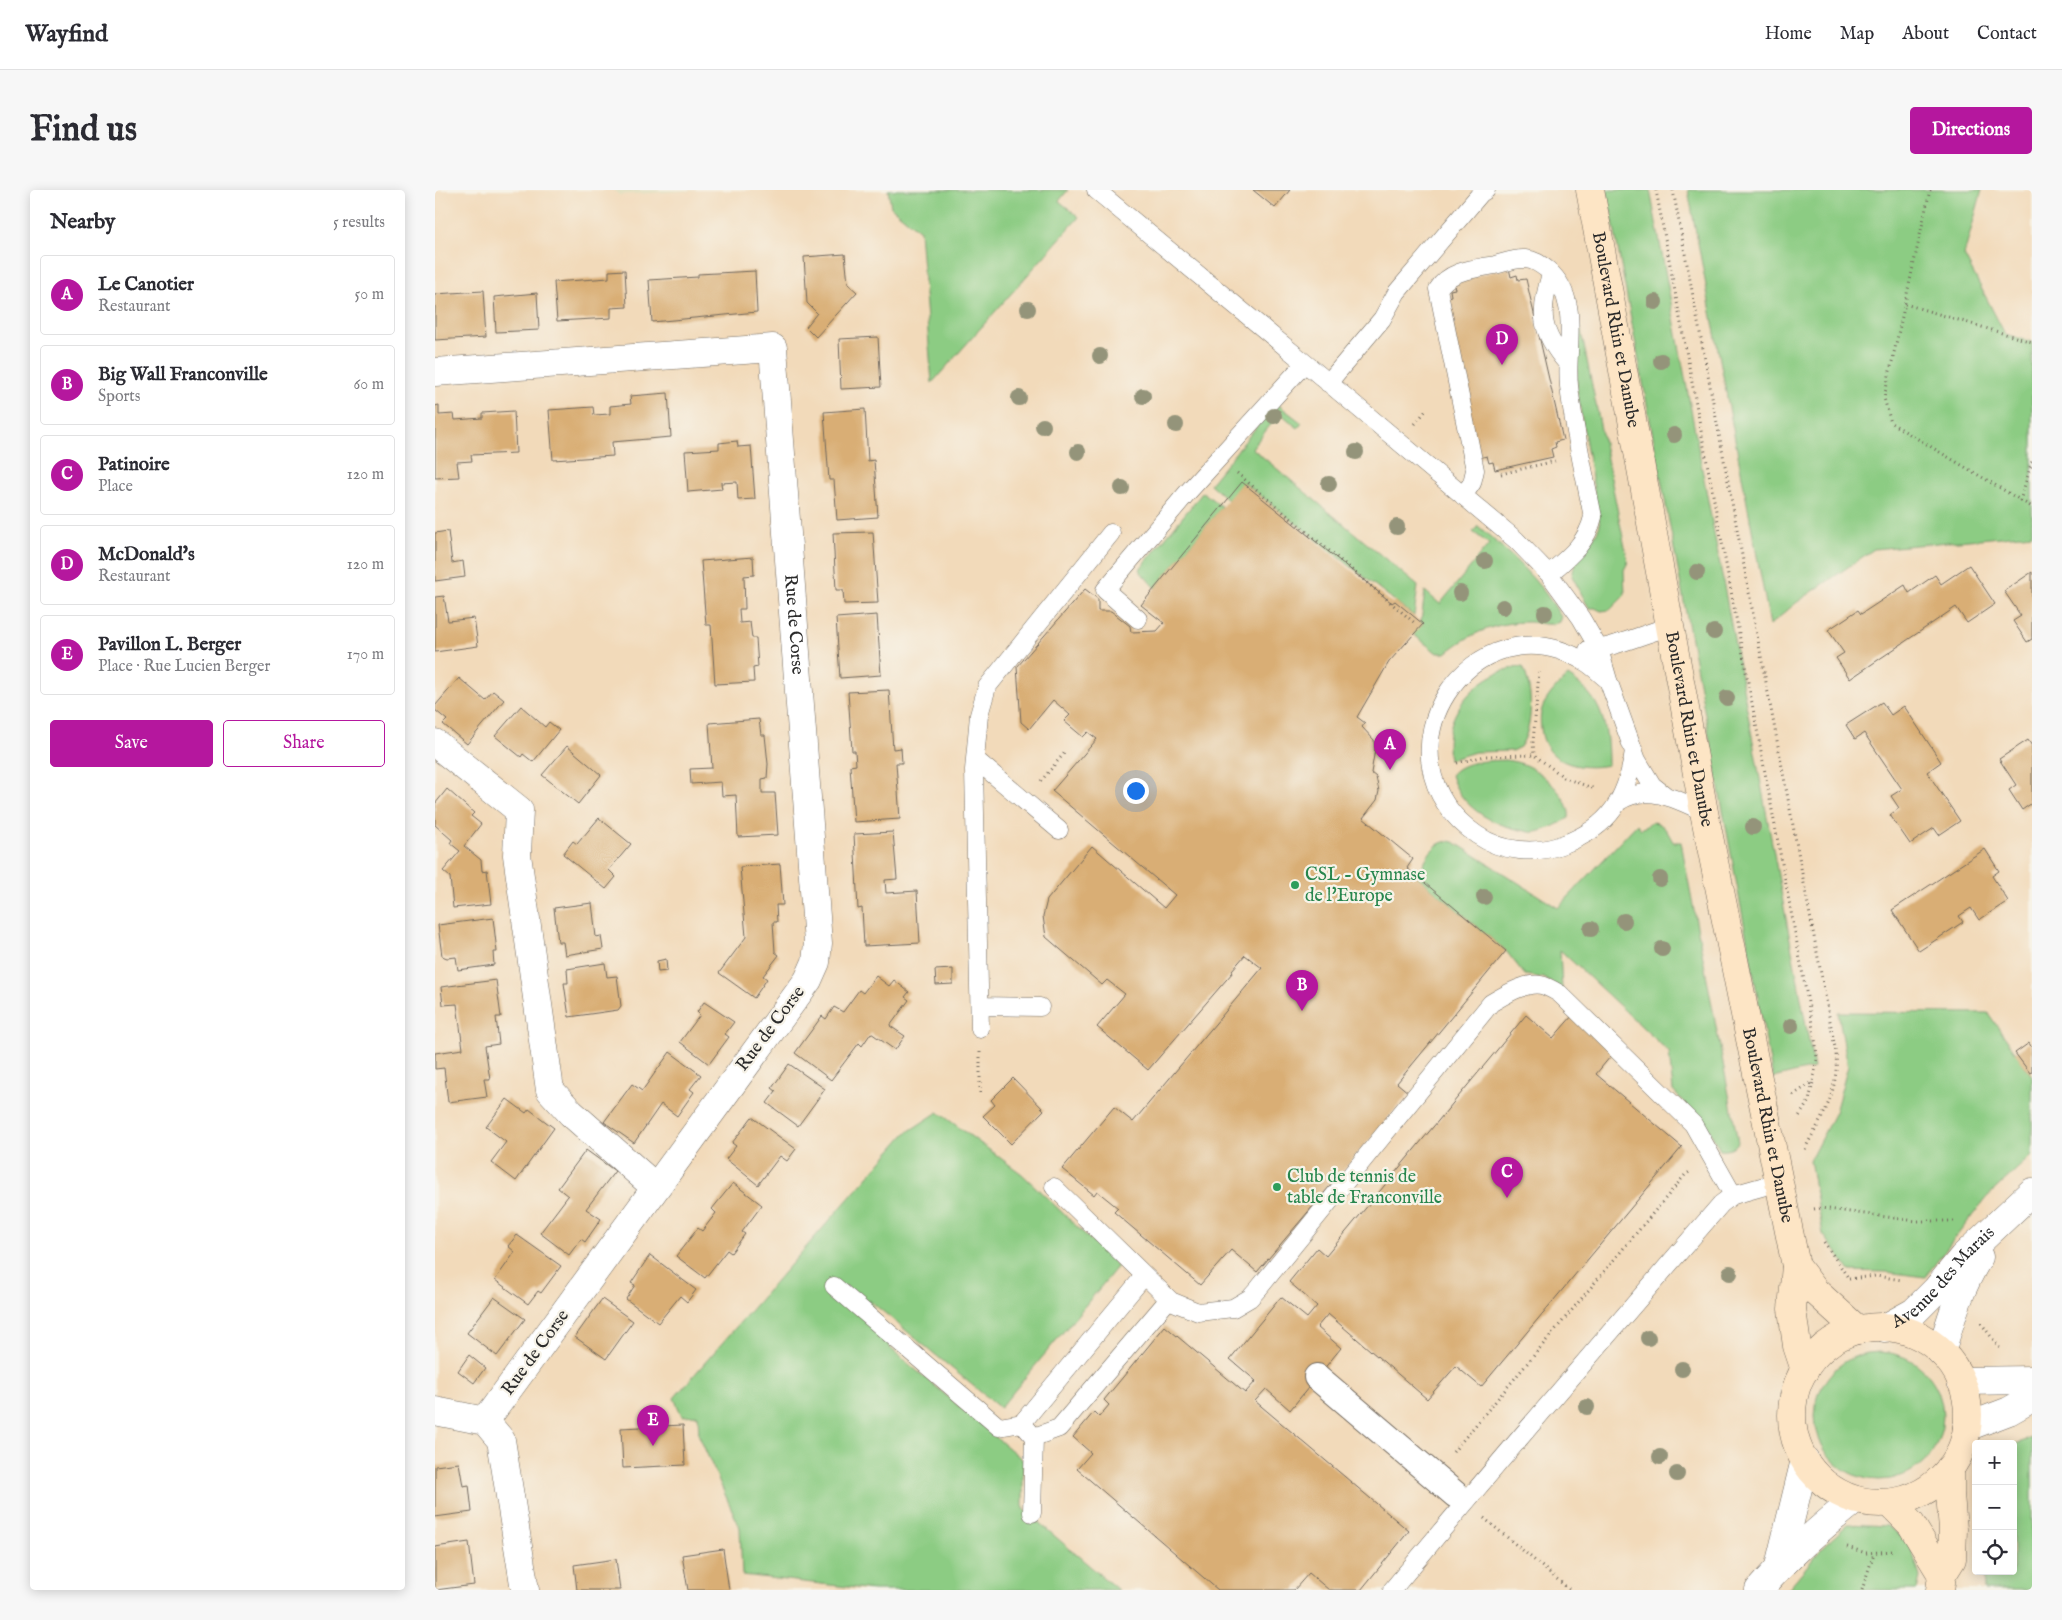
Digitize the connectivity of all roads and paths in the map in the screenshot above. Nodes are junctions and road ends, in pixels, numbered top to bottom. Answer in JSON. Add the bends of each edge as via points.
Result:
{"nodes":[{"id":1,"x":1096,"y":190,"type":"edge"},
{"id":2,"x":1486,"y":190,"type":"edge"},
{"id":3,"x":1590,"y":190,"type":"edge"},
{"id":4,"x":1656,"y":190,"type":"edge"},
{"id":5,"x":1673,"y":190,"type":"edge"},
{"id":6,"x":1930,"y":190,"type":"edge"},
{"id":7,"x":1551,"y":274,"type":"junction"},
{"id":8,"x":1905,"y":304,"type":"junction"},
{"id":9,"x":2032,"y":342,"type":"edge"},
{"id":10,"x":1305,"y":363,"type":"junction"},
{"id":11,"x":1567,"y":364,"type":"junction"},
{"id":12,"x":435,"y":372,"type":"edge"},
{"id":13,"x":1328,"y":383,"type":"junction"},
{"id":14,"x":1222,"y":455,"type":"junction"},
{"id":15,"x":1558,"y":460,"type":"dead end"},
{"id":16,"x":2032,"y":461,"type":"edge"},
{"id":17,"x":1496,"y":475,"type":"dead end"},
{"id":18,"x":1463,"y":496,"type":"junction"},
{"id":19,"x":2020,"y":501,"type":"junction"},
{"id":20,"x":2032,"y":507,"type":"edge"},
{"id":21,"x":1111,"y":533,"type":"dead end"},
{"id":22,"x":1549,"y":574,"type":"junction"},
{"id":23,"x":1138,"y":619,"type":"dead end"},
{"id":24,"x":1416,"y":624,"type":"dead end"},
{"id":25,"x":1671,"y":626,"type":"junction"},
{"id":26,"x":1541,"y":647,"type":"junction"},
{"id":27,"x":1599,"y":649,"type":"junction"},
{"id":28,"x":1565,"y":652,"type":"junction"},
{"id":29,"x":1607,"y":680,"type":"junction"},
{"id":30,"x":435,"y":743,"type":"edge"},
{"id":31,"x":1067,"y":751,"type":"dead end"},
{"id":32,"x":1634,"y":751,"type":"junction"},
{"id":33,"x":1534,"y":755,"type":"junction"},
{"id":34,"x":975,"y":759,"type":"junction"},
{"id":35,"x":1454,"y":764,"type":"dead end"},
{"id":36,"x":1599,"y":790,"type":"dead end"},
{"id":37,"x":1666,"y":796,"type":"junction"},
{"id":38,"x":1024,"y":801,"type":"junction"},
{"id":39,"x":1618,"y":802,"type":"junction"},
{"id":40,"x":1704,"y":812,"type":"junction"},
{"id":41,"x":1059,"y":830,"type":"dead end"},
{"id":42,"x":980,"y":1006,"type":"junction"},
{"id":43,"x":1040,"y":1007,"type":"dead end"},
{"id":44,"x":981,"y":1029,"type":"joint"},
{"id":45,"x":1813,"y":1082,"type":"dead end"},
{"id":46,"x":981,"y":1097,"type":"dead end"},
{"id":47,"x":1802,"y":1157,"type":"dead end"},
{"id":48,"x":1713,"y":1158,"type":"junction"},
{"id":49,"x":1779,"y":1182,"type":"junction"},
{"id":50,"x":655,"y":1186,"type":"junction"},
{"id":51,"x":1053,"y":1187,"type":"dead end"},
{"id":52,"x":2032,"y":1192,"type":"edge"},
{"id":53,"x":1733,"y":1195,"type":"junction"},
{"id":54,"x":1810,"y":1201,"type":"dead end"},
{"id":55,"x":1811,"y":1210,"type":"junction"},
{"id":56,"x":1814,"y":1217,"type":"dead end"},
{"id":57,"x":1961,"y":1221,"type":"dead end"},
{"id":58,"x":1999,"y":1224,"type":"junction"},
{"id":59,"x":1822,"y":1238,"type":"dead end"},
{"id":60,"x":1796,"y":1266,"type":"junction"},
{"id":61,"x":1144,"y":1276,"type":"junction"},
{"id":62,"x":1849,"y":1279,"type":"junction"},
{"id":63,"x":1904,"y":1280,"type":"dead end"},
{"id":64,"x":1841,"y":1281,"type":"dead end"},
{"id":65,"x":834,"y":1286,"type":"dead end"},
{"id":66,"x":1169,"y":1299,"type":"junction"},
{"id":67,"x":1977,"y":1318,"type":"dead end"},
{"id":68,"x":1871,"y":1329,"type":"junction"},
{"id":69,"x":1941,"y":1352,"type":"junction"},
{"id":70,"x":2003,"y":1354,"type":"dead end"},
{"id":71,"x":1805,"y":1370,"type":"junction"},
{"id":72,"x":1317,"y":1378,"type":"dead end"},
{"id":73,"x":2032,"y":1380,"type":"edge"},
{"id":74,"x":1961,"y":1381,"type":"junction"},
{"id":75,"x":2032,"y":1398,"type":"edge"},
{"id":76,"x":435,"y":1411,"type":"edge"},
{"id":77,"x":485,"y":1421,"type":"junction"},
{"id":78,"x":1022,"y":1422,"type":"junction"},
{"id":79,"x":1967,"y":1427,"type":"junction"},
{"id":80,"x":1034,"y":1437,"type":"junction"},
{"id":81,"x":1805,"y":1460,"type":"junction"},
{"id":82,"x":1950,"y":1468,"type":"junction"},
{"id":83,"x":1433,"y":1476,"type":"junction"},
{"id":84,"x":1455,"y":1495,"type":"dead end"},
{"id":85,"x":1855,"y":1500,"type":"junction"},
{"id":86,"x":1890,"y":1503,"type":"junction"},
{"id":87,"x":1033,"y":1513,"type":"dead end"},
{"id":88,"x":1479,"y":1514,"type":"dead end"},
{"id":89,"x":1843,"y":1545,"type":"dead end"},
{"id":90,"x":1902,"y":1550,"type":"dead end"},
{"id":91,"x":1874,"y":1553,"type":"junction"},
{"id":92,"x":1779,"y":1567,"type":"junction"},
{"id":93,"x":1941,"y":1582,"type":"edge"},
{"id":94,"x":525,"y":1590,"type":"edge"},
{"id":95,"x":1392,"y":1590,"type":"edge"},
{"id":96,"x":1570,"y":1590,"type":"edge"},
{"id":97,"x":1759,"y":1590,"type":"edge"},
{"id":98,"x":1862,"y":1590,"type":"edge"}],
"edges":[{"from":1,"to":10,"type":"lane"},
{"from":2,"to":13,"type":"lane","via":[[1397,292],[1382,319]]},
{"from":3,"to":25,"type":"main road","name":"Boulevard Rhin et Danube"},
{"from":4,"to":45,"type":"path","via":[[1816,1045]]},
{"from":5,"to":47,"type":"path","via":[[1835,1053],[1837,1072],[1833,1090]]},
{"from":6,"to":8,"type":"path"},
{"from":7,"to":11,"type":"lane","via":[[1568,304],[1571,326]]},
{"from":7,"to":11,"type":"lane","via":[[1542,309],[1547,333]]},
{"from":7,"to":18,"type":"lane","via":[[1537,261],[1523,259],[1457,273],[1437,289],[1475,470],[1472,484]]},
{"from":8,"to":9,"type":"path"},
{"from":8,"to":19,"type":"path","via":[[1884,398],[1891,423]]},
{"from":10,"to":13,"type":"lane"},
{"from":10,"to":14,"type":"lane"},
{"from":11,"to":22,"type":"lane","via":[[1573,415],[1593,517],[1590,532],[1573,554]]},
{"from":12,"to":50,"type":"street","name":"Rue de Corse","via":[[773,348],[818,943],[816,962],[808,980]]},
{"from":13,"to":18,"type":"lane"},
{"from":14,"to":23,"type":"lane","via":[[1105,590]]},
{"from":14,"to":24,"type":"path","via":[[1238,473]]},
{"from":15,"to":17,"type":"path"},
{"from":16,"to":19,"type":"path"},
{"from":18,"to":22,"type":"lane","via":[[1516,540]]},
{"from":19,"to":20,"type":"path"},
{"from":21,"to":34,"type":"lane","via":[[987,687],[979,715]]},
{"from":22,"to":27,"type":"lane"},
{"from":25,"to":27,"type":"lane"},
{"from":25,"to":40,"type":"main road","name":"Boulevard Rhin et Danube"},
{"from":26,"to":28,"type":"lane"},
{"from":26,"to":33,"type":"path"},
{"from":26,"to":39,"type":"lane","via":[[1503,650],[1485,657],[1470,667],[1444,695],[1434,721],[1429,749],[1438,790],[1450,810],[1484,840],[1506,848],[1529,851],[1552,849],[1583,837],[1599,826]]},
{"from":27,"to":28,"type":"lane"},
{"from":27,"to":29,"type":"lane"},
{"from":28,"to":29,"type":"lane","via":[[1588,664]]},
{"from":29,"to":32,"type":"lane"},
{"from":30,"to":50,"type":"street","via":[[519,810],[517,855],[549,1090]]},
{"from":31,"to":38,"type":"path"},
{"from":32,"to":37,"type":"lane","via":[[1652,784]]},
{"from":32,"to":39,"type":"lane","via":[[1630,776]]},
{"from":33,"to":35,"type":"path","via":[[1485,756]]},
{"from":33,"to":36,"type":"path","via":[[1565,778]]},
{"from":34,"to":38,"type":"lane"},
{"from":34,"to":42,"type":"lane"},
{"from":37,"to":39,"type":"lane","via":[[1649,792],[1633,794]]},
{"from":37,"to":40,"type":"lane"},
{"from":38,"to":41,"type":"lane"},
{"from":40,"to":49,"type":"main road","name":"Boulevard Rhin et Danube"},
{"from":42,"to":43,"type":"lane"},
{"from":42,"to":44,"type":"lane"},
{"from":44,"to":46,"type":"path"},
{"from":48,"to":53,"type":"lane"},
{"from":48,"to":66,"type":"lane","via":[[1693,1124],[1560,994],[1541,985],[1528,986],[1491,1003],[1250,1298],[1233,1308],[1197,1312]]},
{"from":48,"to":83,"type":"path","via":[[1685,1175]]},
{"from":49,"to":53,"type":"lane"},
{"from":49,"to":60,"type":"main road","name":"Boulevard Rhin et Danube"},
{"from":50,"to":77,"type":"street","name":"Rue de Corse"},
{"from":51,"to":61,"type":"lane"},
{"from":52,"to":58,"type":"street","name":"Avenue des Marais"},
{"from":53,"to":95,"type":"lane","via":[[1721,1204],[1485,1477]]},
{"from":54,"to":55,"type":"path"},
{"from":55,"to":56,"type":"path"},
{"from":55,"to":57,"type":"path","via":[[1821,1208],[1916,1221]]},
{"from":58,"to":68,"type":"street","name":"Avenue des Marais","via":[[1963,1257],[1914,1312]]},
{"from":58,"to":69,"type":"street","name":"Avenue des Marais","via":[[1967,1276]]},
{"from":59,"to":62,"type":"path"},
{"from":60,"to":68,"type":"main road","name":"Boulevard Rhin et Danube","via":[[1815,1291]]},
{"from":60,"to":71,"type":"main road","name":"Boulevard Rhin et Danube","via":[[1792,1309],[1797,1346]]},
{"from":61,"to":66,"type":"lane"},
{"from":61,"to":78,"type":"lane"},
{"from":62,"to":63,"type":"path","via":[[1875,1276]]},
{"from":62,"to":64,"type":"path"},
{"from":65,"to":78,"type":"lane","via":[[999,1428]]},
{"from":66,"to":80,"type":"lane","via":[[1059,1428]]},
{"from":67,"to":70,"type":"path"},
{"from":68,"to":69,"type":"main road","via":[[1905,1331]]},
{"from":68,"to":71,"type":"main road","via":[[1837,1338],[1819,1352]]},
{"from":69,"to":74,"type":"main road"},
{"from":71,"to":81,"type":"main road","via":[[1795,1392],[1792,1415],[1795,1439]]},
{"from":72,"to":83,"type":"street"},
{"from":73,"to":74,"type":"street"},
{"from":74,"to":79,"type":"main road","via":[[1967,1403]]},
{"from":75,"to":79,"type":"street","via":[[2009,1411]]},
{"from":76,"to":77,"type":"street"},
{"from":77,"to":94,"type":"street","via":[[501,1440]]},
{"from":78,"to":80,"type":"lane"},
{"from":79,"to":82,"type":"main road","via":[[1964,1441]]},
{"from":80,"to":87,"type":"lane"},
{"from":81,"to":85,"type":"main road","via":[[1818,1478]]},
{"from":81,"to":92,"type":"street"},
{"from":82,"to":86,"type":"main road","via":[[1934,1485],[1913,1497]]},
{"from":82,"to":93,"type":"main road","via":[[1952,1559]]},
{"from":83,"to":84,"type":"street"},
{"from":85,"to":86,"type":"main road"},
{"from":85,"to":92,"type":"street"},
{"from":86,"to":93,"type":"main road","via":[[1911,1524]]},
{"from":88,"to":96,"type":"path"},
{"from":89,"to":91,"type":"path"},
{"from":90,"to":91,"type":"path"},
{"from":91,"to":98,"type":"path"},
{"from":92,"to":97,"type":"street"}]}
